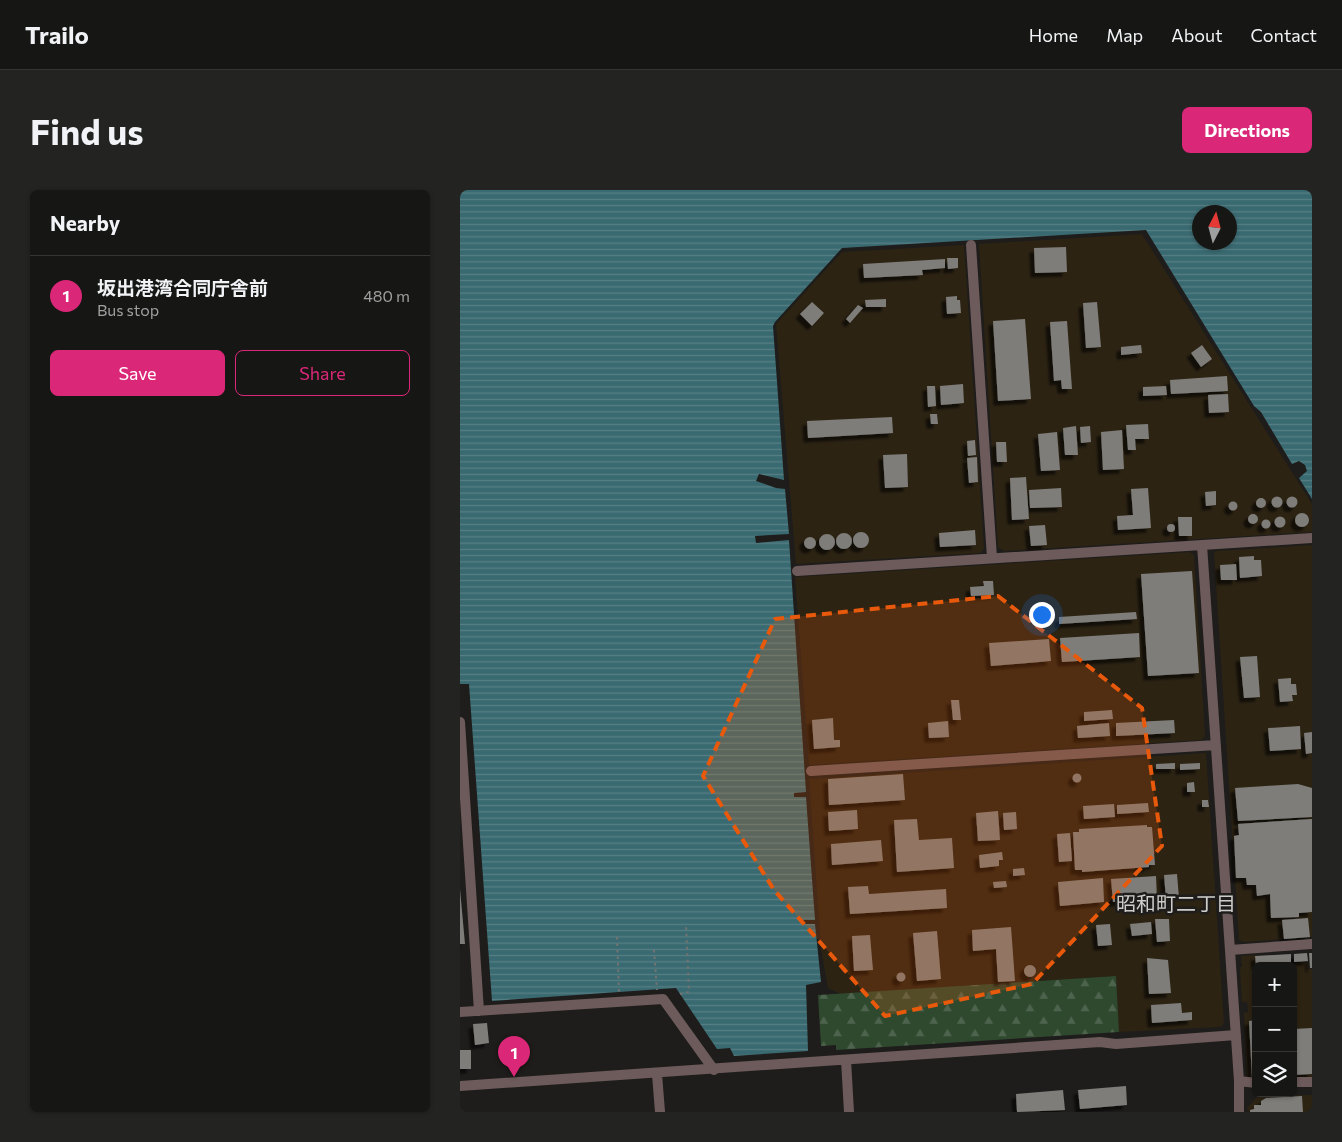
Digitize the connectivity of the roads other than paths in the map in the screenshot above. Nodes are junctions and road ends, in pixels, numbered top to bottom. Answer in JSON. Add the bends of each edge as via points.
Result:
{"nodes":[{"id":1,"x":971,"y":244,"type":"dead end"},
{"id":2,"x":1312,"y":538,"type":"edge"},
{"id":3,"x":1202,"y":545,"type":"junction"},
{"id":4,"x":992,"y":558,"type":"junction"},
{"id":5,"x":798,"y":571,"type":"dead end"},
{"id":6,"x":460,"y":722,"type":"edge"},
{"id":7,"x":1216,"y":745,"type":"junction"},
{"id":8,"x":811,"y":771,"type":"dead end"},
{"id":9,"x":1312,"y":944,"type":"edge"},
{"id":10,"x":1230,"y":950,"type":"junction"},
{"id":11,"x":479,"y":1011,"type":"junction"},
{"id":12,"x":460,"y":1012,"type":"edge"},
{"id":13,"x":1236,"y":1035,"type":"junction"},
{"id":14,"x":846,"y":1060,"type":"junction"},
{"id":15,"x":714,"y":1070,"type":"junction"},
{"id":16,"x":658,"y":1074,"type":"junction"},
{"id":17,"x":1239,"y":1081,"type":"junction"},
{"id":18,"x":1297,"y":1082,"type":"edge"},
{"id":19,"x":1312,"y":1082,"type":"edge"},
{"id":20,"x":1252,"y":1083,"type":"edge"},
{"id":21,"x":460,"y":1086,"type":"edge"},
{"id":22,"x":660,"y":1112,"type":"edge"},
{"id":23,"x":849,"y":1112,"type":"edge"},
{"id":24,"x":1239,"y":1112,"type":"edge"}],
"edges":[{"from":1,"to":4,"type":"street"},
{"from":2,"to":3,"type":"street"},
{"from":3,"to":4,"type":"street"},
{"from":3,"to":7,"type":"street"},
{"from":4,"to":5,"type":"street"},
{"from":6,"to":11,"type":"street"},
{"from":7,"to":8,"type":"street"},
{"from":7,"to":10,"type":"street"},
{"from":9,"to":10,"type":"street"},
{"from":10,"to":13,"type":"street"},
{"from":11,"to":12,"type":"street"},
{"from":11,"to":15,"type":"street","via":[[664,999]]},
{"from":13,"to":14,"type":"street"},
{"from":13,"to":17,"type":"street"},
{"from":14,"to":15,"type":"street"},
{"from":14,"to":23,"type":"street"},
{"from":15,"to":16,"type":"street"},
{"from":16,"to":21,"type":"street"},
{"from":16,"to":22,"type":"street"},
{"from":17,"to":20,"type":"street"},
{"from":17,"to":24,"type":"street"},
{"from":18,"to":19,"type":"street"}]}
